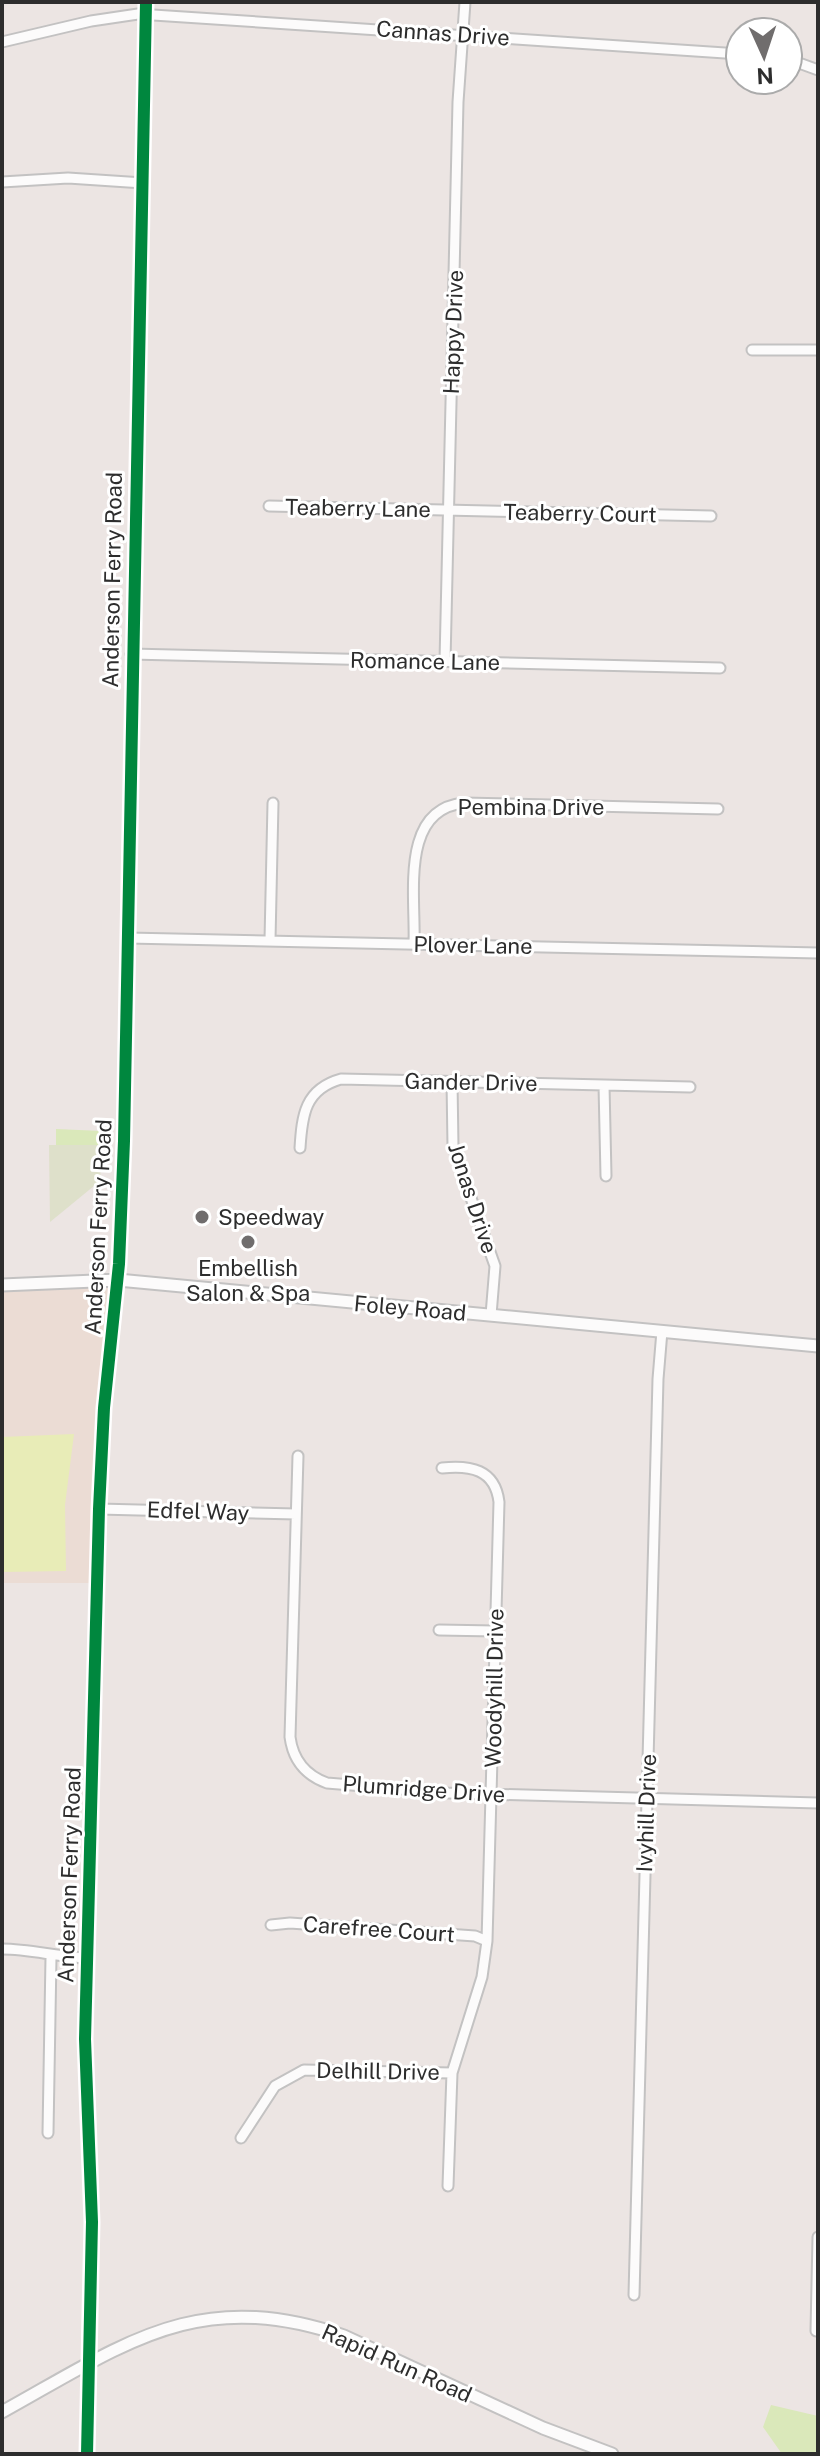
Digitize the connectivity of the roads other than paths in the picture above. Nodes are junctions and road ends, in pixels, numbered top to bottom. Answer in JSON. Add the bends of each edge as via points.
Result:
{"nodes":[{"id":1,"x":465,"y":2,"type":"edge"},
{"id":2,"x":146,"y":8,"type":"edge"},
{"id":3,"x":463,"y":34,"type":"junction"},
{"id":4,"x":2,"y":42,"type":"edge"},
{"id":5,"x":724,"y":53,"type":"edge"},
{"id":6,"x":2,"y":182,"type":"edge"},
{"id":7,"x":143,"y":183,"type":"junction"},
{"id":8,"x":752,"y":350,"type":"dead end"},
{"id":9,"x":818,"y":350,"type":"edge"},
{"id":10,"x":269,"y":506,"type":"dead end"},
{"id":11,"x":448,"y":510,"type":"junction"},
{"id":12,"x":711,"y":516,"type":"dead end"},
{"id":13,"x":131,"y":654,"type":"junction"},
{"id":14,"x":445,"y":661,"type":"junction"},
{"id":15,"x":720,"y":668,"type":"dead end"},
{"id":16,"x":273,"y":803,"type":"dead end"},
{"id":17,"x":718,"y":809,"type":"dead end"},
{"id":18,"x":128,"y":938,"type":"junction"},
{"id":19,"x":270,"y":940,"type":"junction"},
{"id":20,"x":414,"y":944,"type":"junction"},
{"id":21,"x":818,"y":953,"type":"edge"},
{"id":22,"x":452,"y":1081,"type":"junction"},
{"id":23,"x":604,"y":1085,"type":"junction"},
{"id":24,"x":690,"y":1087,"type":"dead end"},
{"id":25,"x":300,"y":1148,"type":"dead end"},
{"id":26,"x":606,"y":1176,"type":"dead end"},
{"id":27,"x":118,"y":1280,"type":"junction"},
{"id":28,"x":2,"y":1285,"type":"edge"},
{"id":29,"x":491,"y":1315,"type":"junction"},
{"id":30,"x":662,"y":1331,"type":"junction"},
{"id":31,"x":818,"y":1346,"type":"edge"},
{"id":32,"x":298,"y":1456,"type":"dead end"},
{"id":33,"x":442,"y":1468,"type":"dead end"},
{"id":34,"x":99,"y":1509,"type":"junction"},
{"id":35,"x":296,"y":1514,"type":"junction"},
{"id":36,"x":439,"y":1630,"type":"dead end"},
{"id":37,"x":495,"y":1631,"type":"junction"},
{"id":38,"x":491,"y":1795,"type":"junction"},
{"id":39,"x":647,"y":1799,"type":"junction"},
{"id":40,"x":818,"y":1803,"type":"edge"},
{"id":41,"x":271,"y":1925,"type":"dead end"},
{"id":42,"x":487,"y":1941,"type":"junction"},
{"id":43,"x":2,"y":1949,"type":"edge"},
{"id":44,"x":51,"y":1957,"type":"junction"},
{"id":45,"x":87,"y":1958,"type":"junction"},
{"id":46,"x":452,"y":2073,"type":"junction"},
{"id":47,"x":48,"y":2133,"type":"dead end"},
{"id":48,"x":241,"y":2138,"type":"dead end"},
{"id":49,"x":448,"y":2186,"type":"dead end"},
{"id":50,"x":818,"y":2237,"type":"edge"},
{"id":51,"x":634,"y":2295,"type":"dead end"},
{"id":52,"x":816,"y":2331,"type":"dead end"},
{"id":53,"x":89,"y":2363,"type":"junction"},
{"id":54,"x":2,"y":2412,"type":"edge"},
{"id":55,"x":87,"y":2454,"type":"edge"},
{"id":56,"x":612,"y":2454,"type":"edge"}],
"edges":[{"from":1,"to":3,"type":"street","name":"Happy Drive"},
{"from":2,"to":3,"type":"street","name":"Cannas Drive"},
{"from":2,"to":4,"type":"street","name":"Cannas Drive"},
{"from":2,"to":7,"type":"street","name":"Anderson Ferry Road"},
{"from":3,"to":5,"type":"street","name":"Cannas Drive"},
{"from":3,"to":11,"type":"street","name":"Happy Drive"},
{"from":6,"to":7,"type":"street","via":[[68,178]]},
{"from":7,"to":13,"type":"street","name":"Anderson Ferry Road"},
{"from":8,"to":9,"type":"street"},
{"from":10,"to":11,"type":"street","name":"Teaberry Lane"},
{"from":11,"to":12,"type":"street","name":"Teaberry Court"},
{"from":11,"to":14,"type":"street","name":"Happy Drive"},
{"from":13,"to":14,"type":"street","name":"Romance Lane"},
{"from":13,"to":18,"type":"street","name":"Anderson Ferry Road"},
{"from":14,"to":15,"type":"street","name":"Romance Lane"},
{"from":16,"to":19,"type":"street"},
{"from":17,"to":20,"type":"street","name":"Pembina Drive","via":[[464,803],[445,807],[429,818],[417,844]]},
{"from":18,"to":19,"type":"street","name":"Plover Lane"},
{"from":18,"to":27,"type":"street","name":"Anderson Ferry Road"},
{"from":19,"to":20,"type":"street","name":"Plover Lane"},
{"from":20,"to":21,"type":"street","name":"Plover Lane"},
{"from":22,"to":23,"type":"street","name":"Gander Drive"},
{"from":22,"to":25,"type":"street","name":"Gander Drive","via":[[331,1082],[316,1091],[305,1108]]},
{"from":22,"to":29,"type":"street","name":"Jonas Drive","via":[[453,1147],[495,1266]]},
{"from":23,"to":24,"type":"street","name":"Gander Drive"},
{"from":23,"to":26,"type":"street"},
{"from":27,"to":28,"type":"street","name":"Foley Road"},
{"from":27,"to":29,"type":"street","name":"Foley Road"},
{"from":27,"to":34,"type":"street","name":"Anderson Ferry Road"},
{"from":29,"to":30,"type":"street","name":"Foley Road"},
{"from":30,"to":31,"type":"street","name":"Foley Road"},
{"from":30,"to":39,"type":"street","name":"Ivyhill Drive"},
{"from":32,"to":35,"type":"street","name":"Plumridge Drive"},
{"from":33,"to":37,"type":"street","name":"Woodyhill Drive","via":[[475,1468],[491,1480],[497,1493]]},
{"from":34,"to":35,"type":"street","name":"Edfel Way"},
{"from":34,"to":45,"type":"street","name":"Anderson Ferry Road"},
{"from":35,"to":38,"type":"street","name":"Plumridge Drive","via":[[290,1737],[297,1760],[327,1783]]},
{"from":36,"to":37,"type":"street"},
{"from":37,"to":38,"type":"street","name":"Woodyhill Drive"},
{"from":38,"to":39,"type":"street","name":"Plumridge Drive"},
{"from":38,"to":42,"type":"street","name":"Woodyhill Drive"},
{"from":39,"to":40,"type":"street","name":"Plumridge Drive"},
{"from":39,"to":51,"type":"street","name":"Ivyhill Drive"},
{"from":41,"to":42,"type":"street","name":"Carefree Court","via":[[475,1936]]},
{"from":42,"to":46,"type":"street","name":"Woodyhill Drive","via":[[482,1977]]},
{"from":43,"to":44,"type":"street","via":[[28,1949]]},
{"from":44,"to":45,"type":"street"},
{"from":44,"to":47,"type":"street"},
{"from":45,"to":53,"type":"street","name":"Anderson Ferry Road"},
{"from":46,"to":48,"type":"street","name":"Delhill Drive","via":[[304,2070],[275,2086]]},
{"from":46,"to":49,"type":"street","name":"Woodyhill Drive"},
{"from":50,"to":52,"type":"street"},
{"from":53,"to":54,"type":"street","name":"Rapid Run Road"},
{"from":53,"to":55,"type":"street","name":"Anderson Ferry Road"},
{"from":53,"to":56,"type":"street","name":"Rapid Run Road","via":[[135,2338],[189,2322],[235,2317],[292,2322],[368,2345],[543,2428]]}]}
